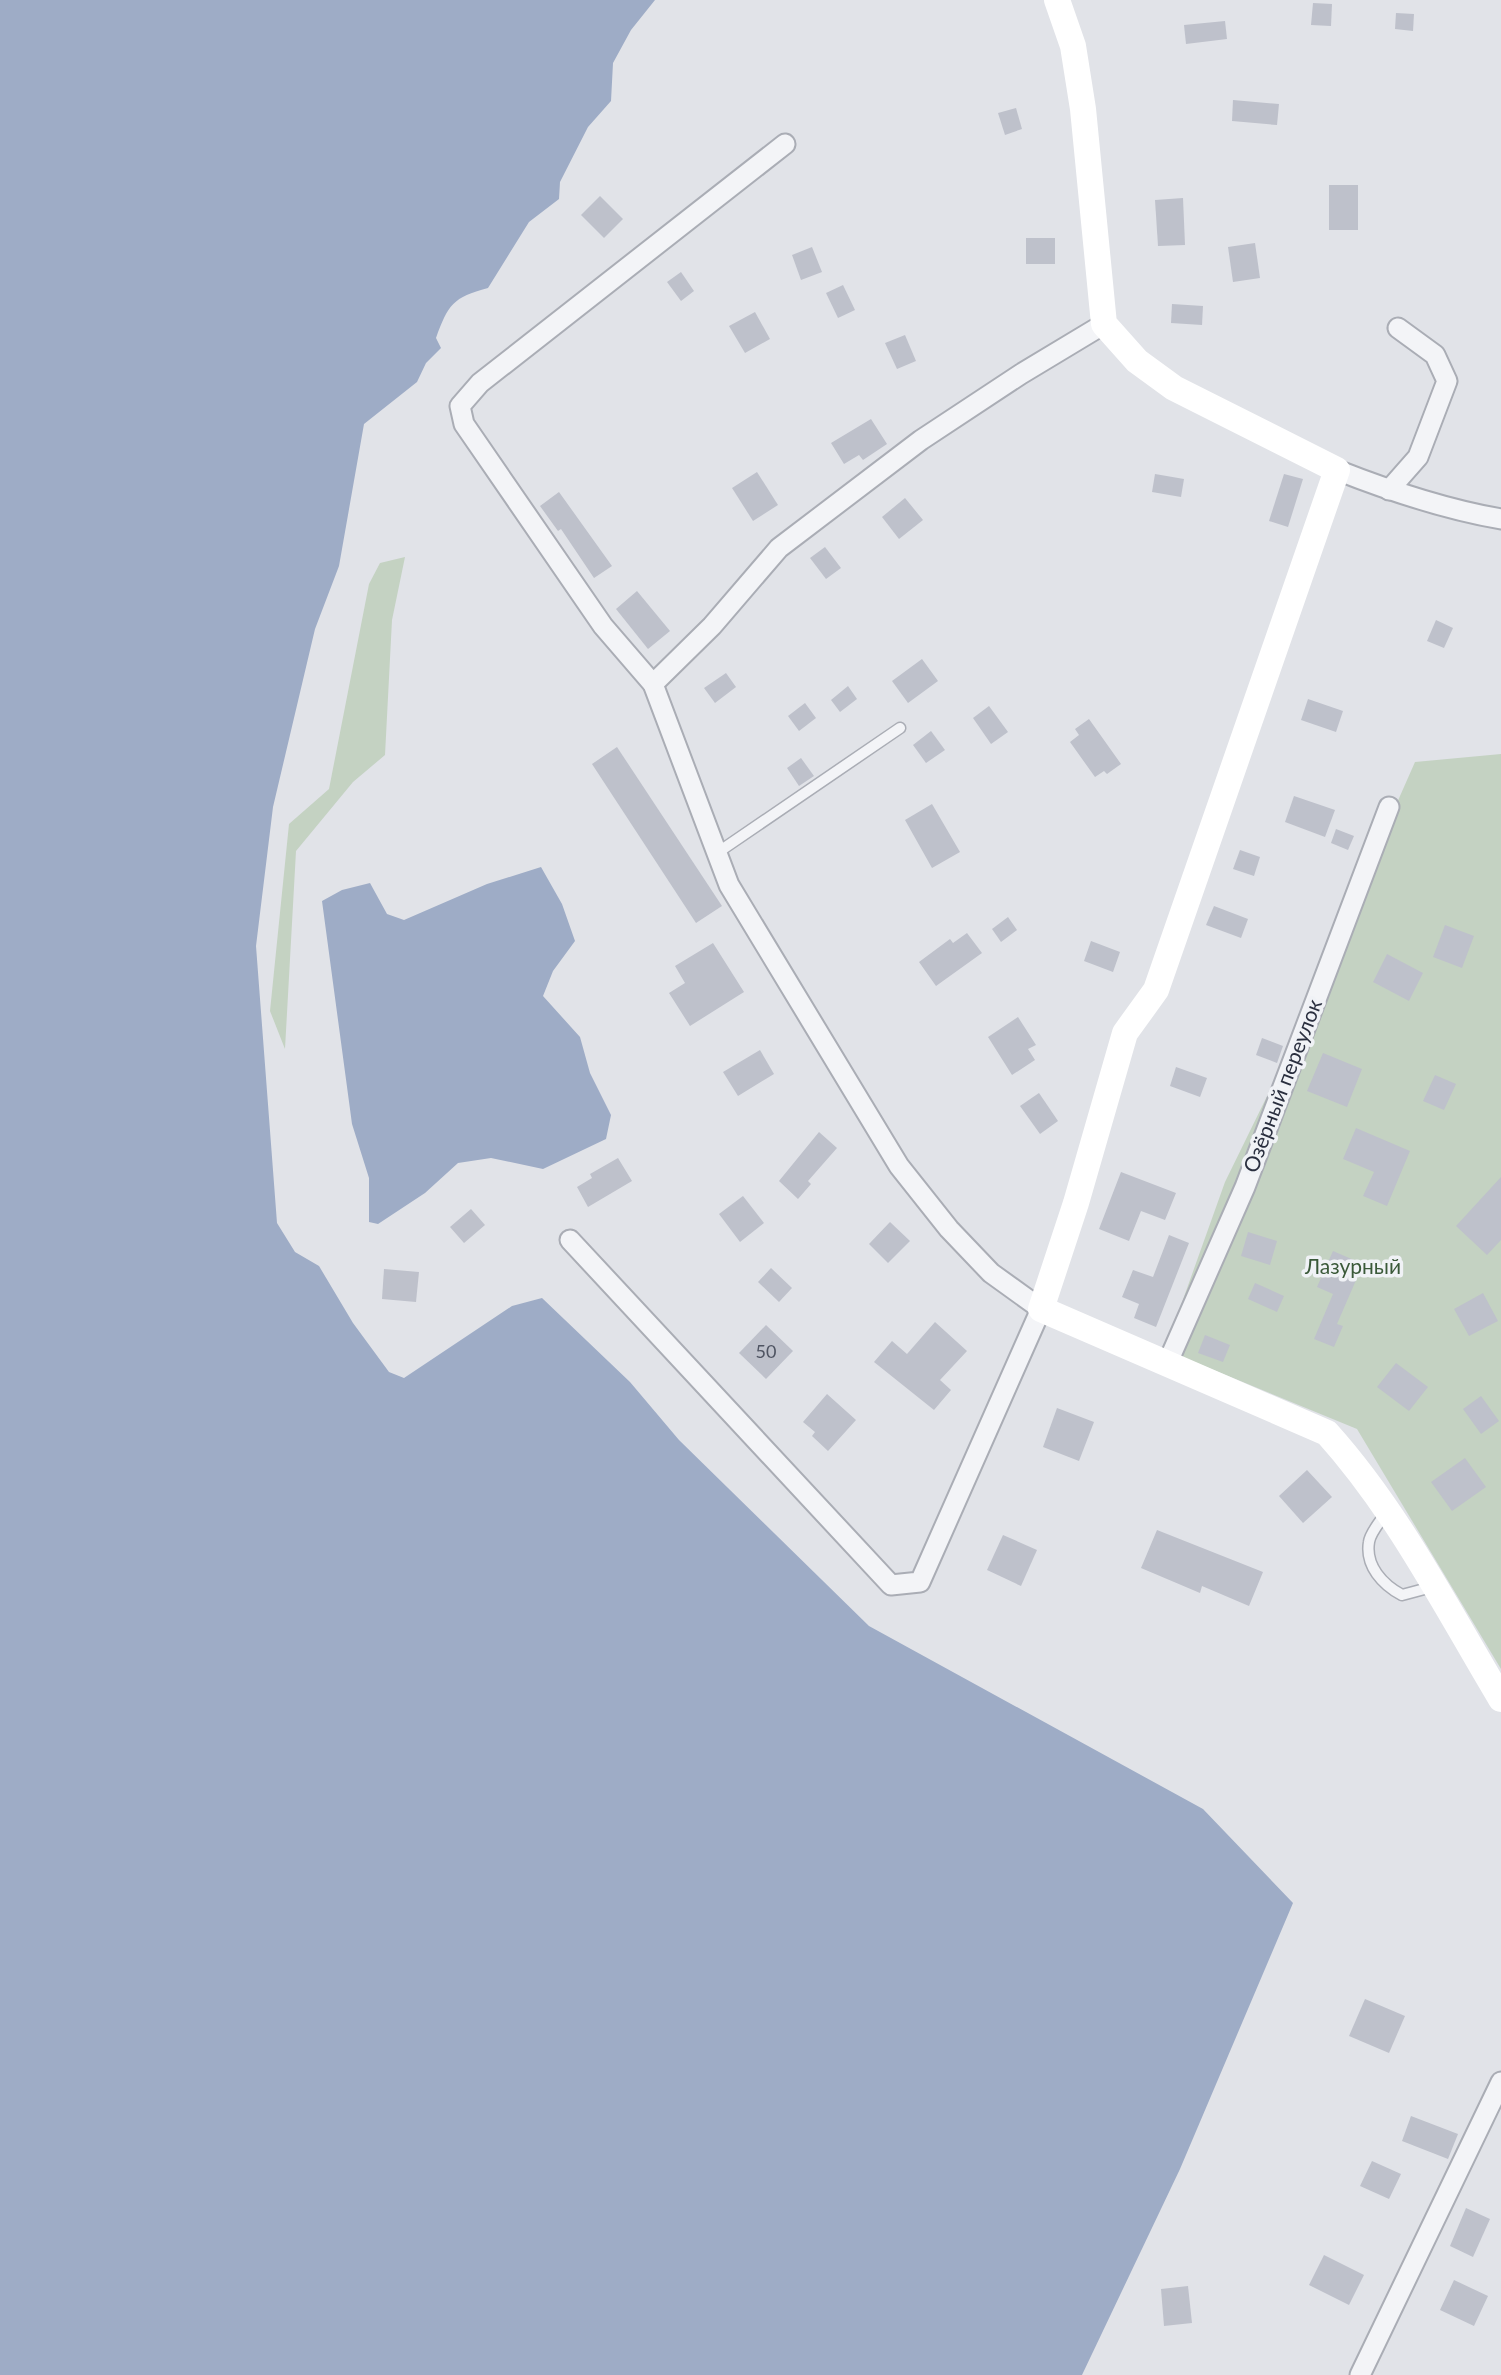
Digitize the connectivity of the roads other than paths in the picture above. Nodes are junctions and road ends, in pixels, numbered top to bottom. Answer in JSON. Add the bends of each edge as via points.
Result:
{"nodes":[{"id":1,"x":1057,"y":0,"type":"edge"},
{"id":2,"x":785,"y":144,"type":"dead end"},
{"id":3,"x":1104,"y":324,"type":"junction"},
{"id":4,"x":1398,"y":328,"type":"dead end"},
{"id":5,"x":1337,"y":470,"type":"junction"},
{"id":6,"x":1389,"y":490,"type":"junction"},
{"id":7,"x":1501,"y":519,"type":"edge"},
{"id":8,"x":653,"y":684,"type":"junction"},
{"id":9,"x":900,"y":728,"type":"dead end"},
{"id":10,"x":1389,"y":807,"type":"dead end"},
{"id":11,"x":717,"y":853,"type":"junction"},
{"id":12,"x":570,"y":1240,"type":"dead end"},
{"id":13,"x":1041,"y":1309,"type":"junction"},
{"id":14,"x":1168,"y":1362,"type":"junction"},
{"id":15,"x":1387,"y":1510,"type":"junction"},
{"id":16,"x":1434,"y":1587,"type":"junction"},
{"id":17,"x":1501,"y":1699,"type":"edge"},
{"id":18,"x":1501,"y":2082,"type":"edge"},
{"id":19,"x":1360,"y":2375,"type":"edge"}],
"edges":[{"from":1,"to":3,"type":"street","via":[[1073,46],[1083,109]]},
{"from":2,"to":8,"type":"street","via":[[480,383],[460,406],[464,424],[603,626]]},
{"from":3,"to":5,"type":"street","via":[[1137,361],[1174,388]]},
{"from":3,"to":8,"type":"street","via":[[921,440],[779,548],[712,626]]},
{"from":4,"to":6,"type":"street","via":[[1435,355],[1447,382],[1418,457]]},
{"from":5,"to":6,"type":"street"},
{"from":5,"to":13,"type":"street","via":[[1156,990],[1125,1033]]},
{"from":6,"to":7,"type":"street"},
{"from":8,"to":11,"type":"street"},
{"from":9,"to":11,"type":"lane"},
{"from":10,"to":14,"type":"street","name":"Озёрный переулок","via":[[1245,1187]]},
{"from":11,"to":13,"type":"street","via":[[729,885],[899,1166],[948,1229],[991,1273]]},
{"from":12,"to":13,"type":"street","via":[[891,1585],[920,1582]]},
{"from":13,"to":14,"type":"street"},
{"from":14,"to":15,"type":"street","via":[[1327,1433]]},
{"from":15,"to":16,"type":"street"},
{"from":15,"to":16,"type":"lane","via":[[1368,1541],[1370,1562],[1384,1586],[1402,1595]]},
{"from":16,"to":17,"type":"street"},
{"from":18,"to":19,"type":"street"}]}
